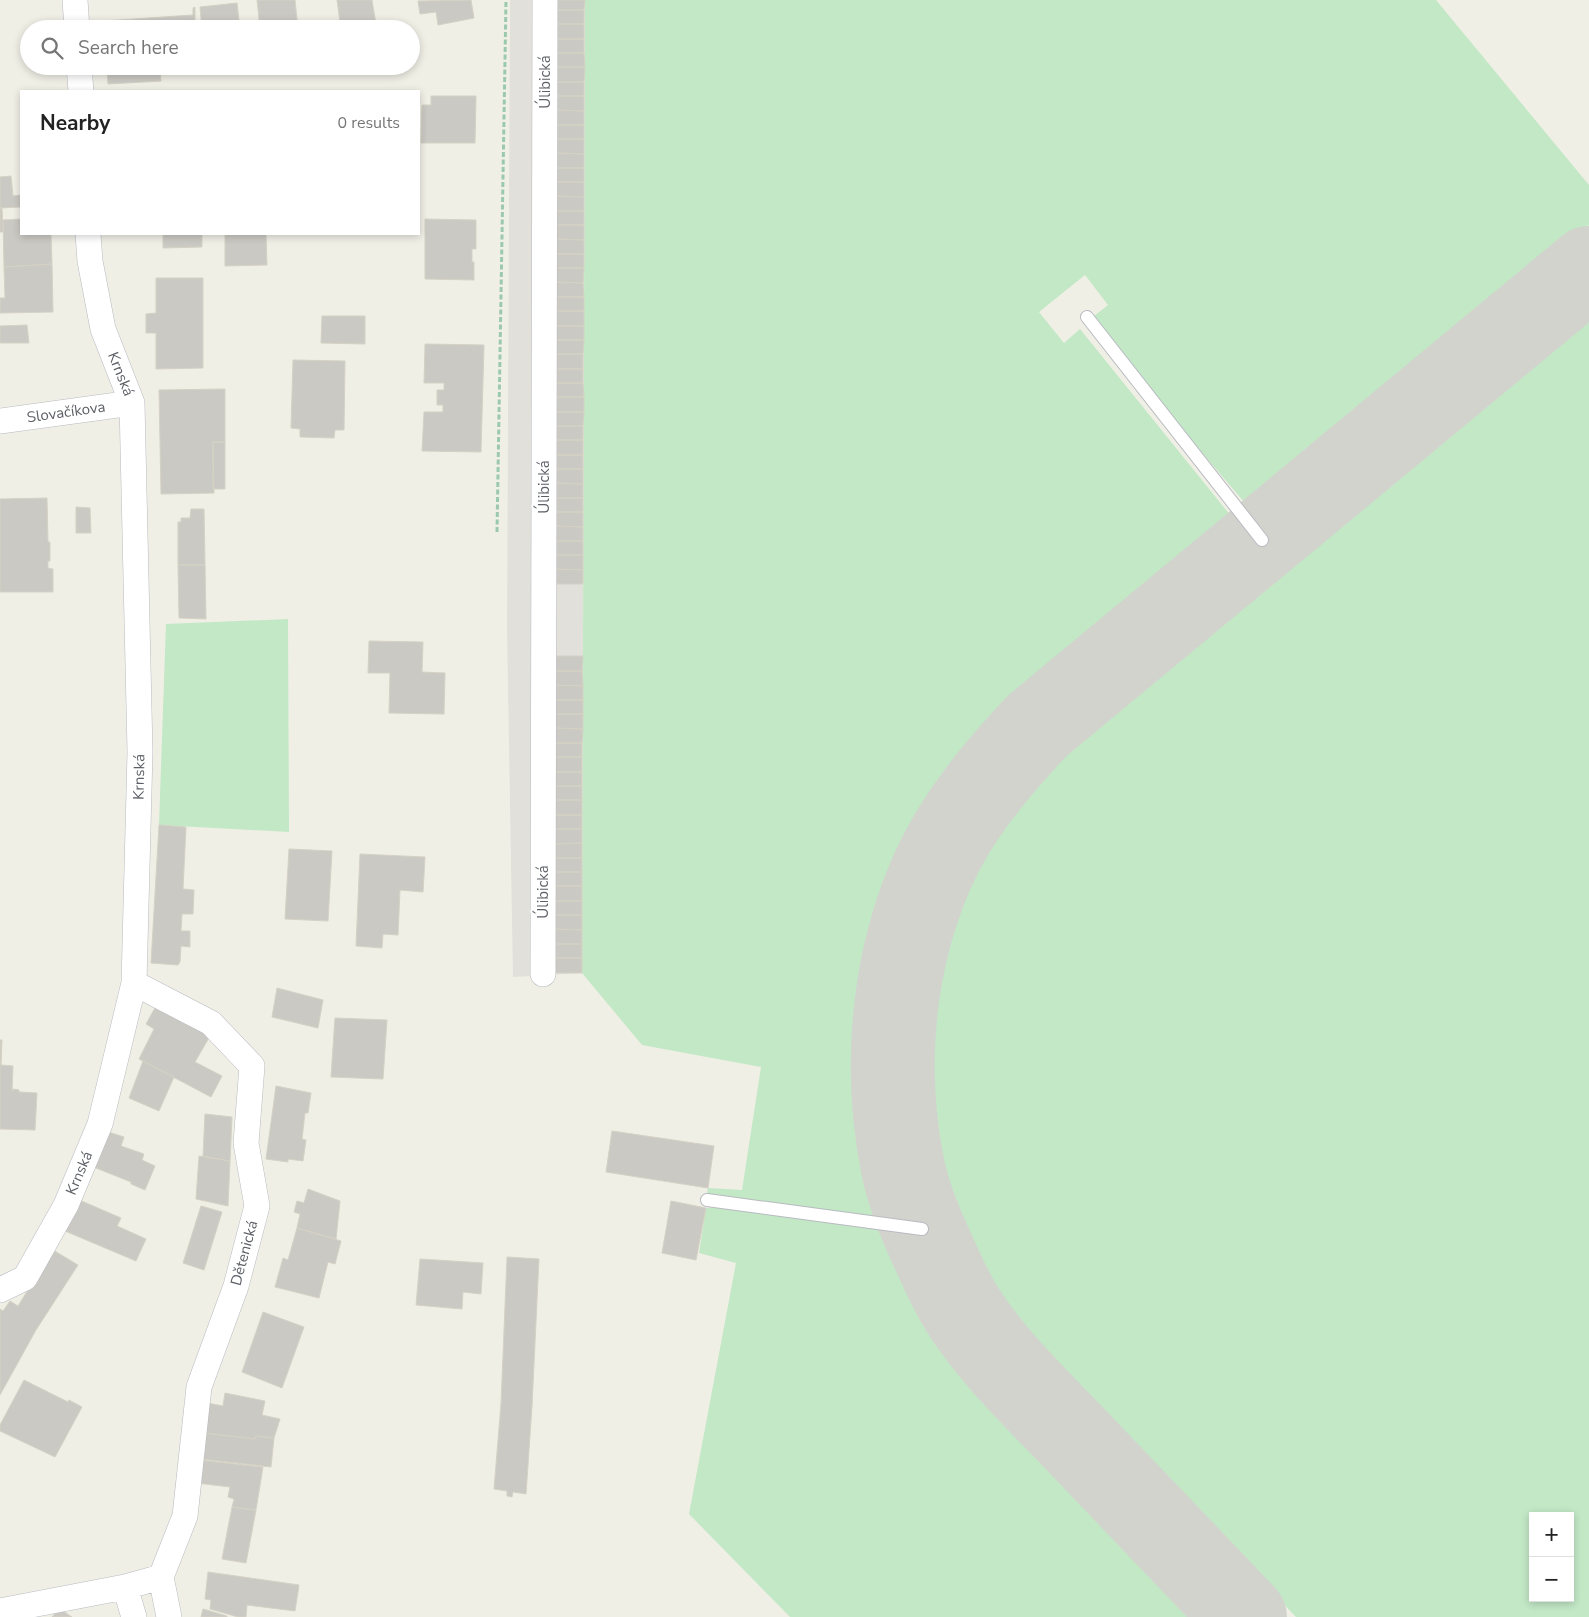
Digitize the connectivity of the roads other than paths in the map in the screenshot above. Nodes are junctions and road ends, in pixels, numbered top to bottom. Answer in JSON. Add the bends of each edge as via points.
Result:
{"nodes":[{"id":1,"x":75,"y":0,"type":"edge"},
{"id":2,"x":545,"y":0,"type":"edge"},
{"id":3,"x":76,"y":20,"type":"edge"},
{"id":4,"x":80,"y":75,"type":"edge"},
{"id":5,"x":81,"y":90,"type":"edge"},
{"id":6,"x":88,"y":235,"type":"edge"},
{"id":7,"x":1087,"y":317,"type":"dead end"},
{"id":8,"x":132,"y":403,"type":"junction"},
{"id":9,"x":0,"y":421,"type":"edge"},
{"id":10,"x":1262,"y":540,"type":"dead end"},
{"id":11,"x":543,"y":974,"type":"dead end"},
{"id":12,"x":134,"y":983,"type":"junction"},
{"id":13,"x":707,"y":1200,"type":"dead end"},
{"id":14,"x":922,"y":1229,"type":"dead end"},
{"id":15,"x":0,"y":1290,"type":"edge"},
{"id":16,"x":161,"y":1577,"type":"junction"},
{"id":17,"x":125,"y":1587,"type":"junction"},
{"id":18,"x":0,"y":1612,"type":"edge"},
{"id":19,"x":134,"y":1617,"type":"edge"},
{"id":20,"x":168,"y":1617,"type":"edge"}],
"edges":[{"from":1,"to":3,"type":"street"},
{"from":2,"to":11,"type":"street","name":"Úlibická"},
{"from":4,"to":5,"type":"street"},
{"from":6,"to":8,"type":"street","name":"Krnská","via":[[102,329]]},
{"from":7,"to":10,"type":"lane"},
{"from":8,"to":9,"type":"street","name":"Slovačíkova"},
{"from":8,"to":12,"type":"street","name":"Krnská","via":[[140,752]]},
{"from":12,"to":15,"type":"street","name":"Krnská","via":[[100,1124],[66,1205],[25,1278]]},
{"from":12,"to":16,"type":"street","name":"Dětenická","via":[[211,1023],[252,1066],[246,1143],[257,1206],[236,1286],[199,1387],[185,1516]]},
{"from":13,"to":14,"type":"lane"},
{"from":16,"to":17,"type":"street"},
{"from":16,"to":20,"type":"street"},
{"from":17,"to":18,"type":"street"},
{"from":17,"to":19,"type":"street"}]}
